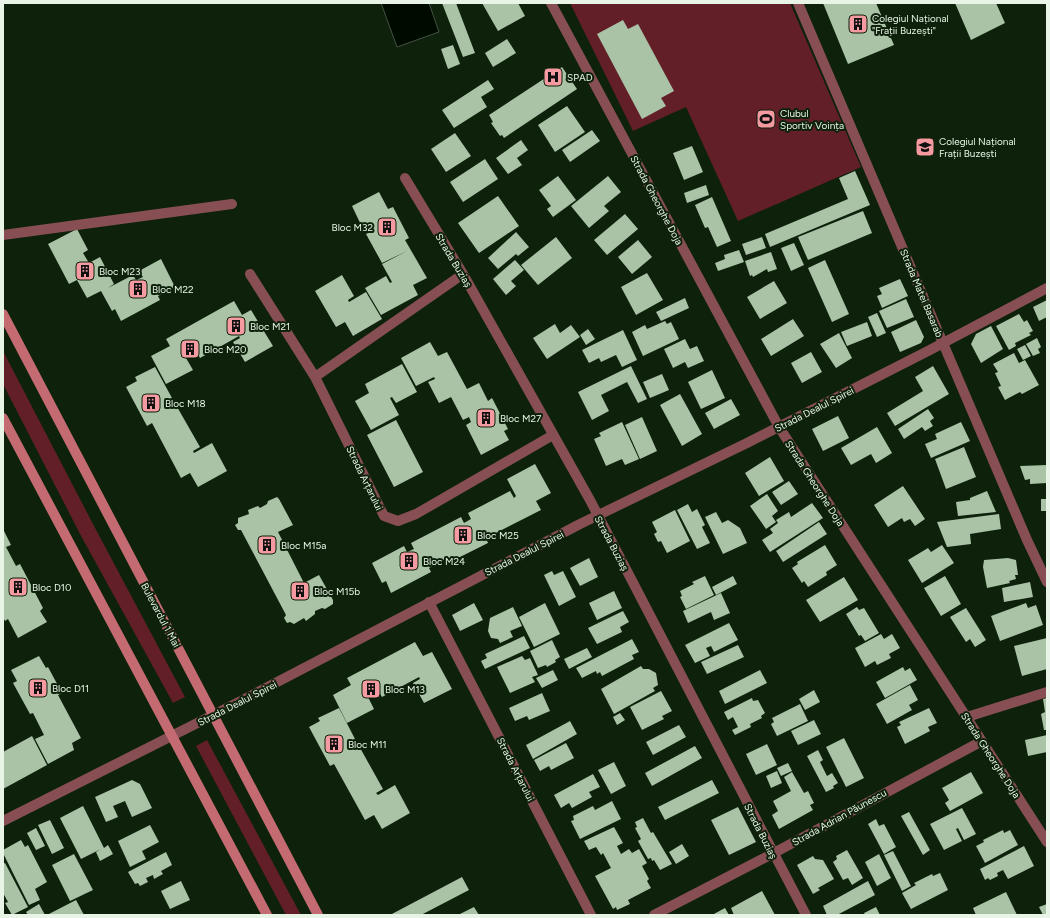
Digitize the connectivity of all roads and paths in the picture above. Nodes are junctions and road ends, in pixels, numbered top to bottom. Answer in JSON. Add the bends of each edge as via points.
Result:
{"nodes":[{"id":1,"x":551,"y":3,"type":"edge"},
{"id":2,"x":798,"y":3,"type":"edge"},
{"id":3,"x":405,"y":178,"type":"dead end"},
{"id":4,"x":232,"y":204,"type":"dead end"},
{"id":5,"x":3,"y":236,"type":"edge"},
{"id":6,"x":250,"y":274,"type":"dead end"},
{"id":7,"x":463,"y":274,"type":"junction"},
{"id":8,"x":1047,"y":288,"type":"edge"},
{"id":9,"x":3,"y":314,"type":"edge"},
{"id":10,"x":944,"y":343,"type":"junction"},
{"id":11,"x":315,"y":377,"type":"junction"},
{"id":12,"x":3,"y":418,"type":"edge"},
{"id":13,"x":779,"y":427,"type":"junction"},
{"id":14,"x":553,"y":434,"type":"junction"},
{"id":15,"x":597,"y":516,"type":"junction"},
{"id":16,"x":1047,"y":582,"type":"edge"},
{"id":17,"x":429,"y":602,"type":"junction"},
{"id":18,"x":1047,"y":692,"type":"edge"},
{"id":19,"x":213,"y":715,"type":"junction"},
{"id":20,"x":967,"y":717,"type":"junction"},
{"id":21,"x":171,"y":737,"type":"junction"},
{"id":22,"x":982,"y":741,"type":"junction"},
{"id":23,"x":3,"y":821,"type":"edge"},
{"id":24,"x":1047,"y":842,"type":"edge"},
{"id":25,"x":772,"y":854,"type":"junction"},
{"id":26,"x":267,"y":915,"type":"edge"},
{"id":27,"x":318,"y":915,"type":"edge"},
{"id":28,"x":591,"y":915,"type":"edge"},
{"id":29,"x":654,"y":915,"type":"edge"},
{"id":30,"x":806,"y":915,"type":"edge"}],
"edges":[{"from":1,"to":13,"type":"street","name":"Strada Gheorghe Doja"},
{"from":2,"to":10,"type":"street","name":"Strada Matei Basarab"},
{"from":3,"to":7,"type":"street","name":"Strada Buziaș"},
{"from":4,"to":5,"type":"street"},
{"from":6,"to":11,"type":"street","name":"Strada Arțarului"},
{"from":7,"to":11,"type":"street"},
{"from":7,"to":14,"type":"street","name":"Strada Buziaș"},
{"from":8,"to":10,"type":"street","name":"Strada Dealul Spirei"},
{"from":9,"to":19,"type":"main road","name":"Bulevardul 1 Mai"},
{"from":10,"to":13,"type":"street","name":"Strada Dealul Spirei"},
{"from":10,"to":16,"type":"street","name":"Strada Matei Basarab"},
{"from":11,"to":14,"type":"street","name":"Strada Arțarului","via":[[384,516],[398,521],[416,514]]},
{"from":12,"to":21,"type":"main road"},
{"from":13,"to":15,"type":"street","name":"Strada Dealul Spirei"},
{"from":13,"to":20,"type":"street","name":"Strada Gheorghe Doja"},
{"from":14,"to":15,"type":"street","name":"Strada Buziaș"},
{"from":15,"to":17,"type":"street","name":"Strada Dealul Spirei"},
{"from":15,"to":25,"type":"street","name":"Strada Buziaș"},
{"from":17,"to":19,"type":"street","name":"Strada Dealul Spirei"},
{"from":17,"to":28,"type":"street","name":"Strada Arțarului"},
{"from":18,"to":20,"type":"street"},
{"from":19,"to":21,"type":"street","name":"Strada Dealul Spirei"},
{"from":19,"to":27,"type":"main road","name":"Bulevardul 1 Mai"},
{"from":20,"to":22,"type":"street","name":"Strada Gheorghe Doja"},
{"from":21,"to":23,"type":"street","name":"Strada Dealul Spirei"},
{"from":21,"to":26,"type":"main road"},
{"from":22,"to":24,"type":"street","name":"Strada Gheorghe Doja"},
{"from":22,"to":25,"type":"street","name":"Strada Adrian Păunescu"},
{"from":25,"to":29,"type":"street","name":"Strada Adrian Păunescu"},
{"from":25,"to":30,"type":"street","name":"Strada Buziaș"}]}
